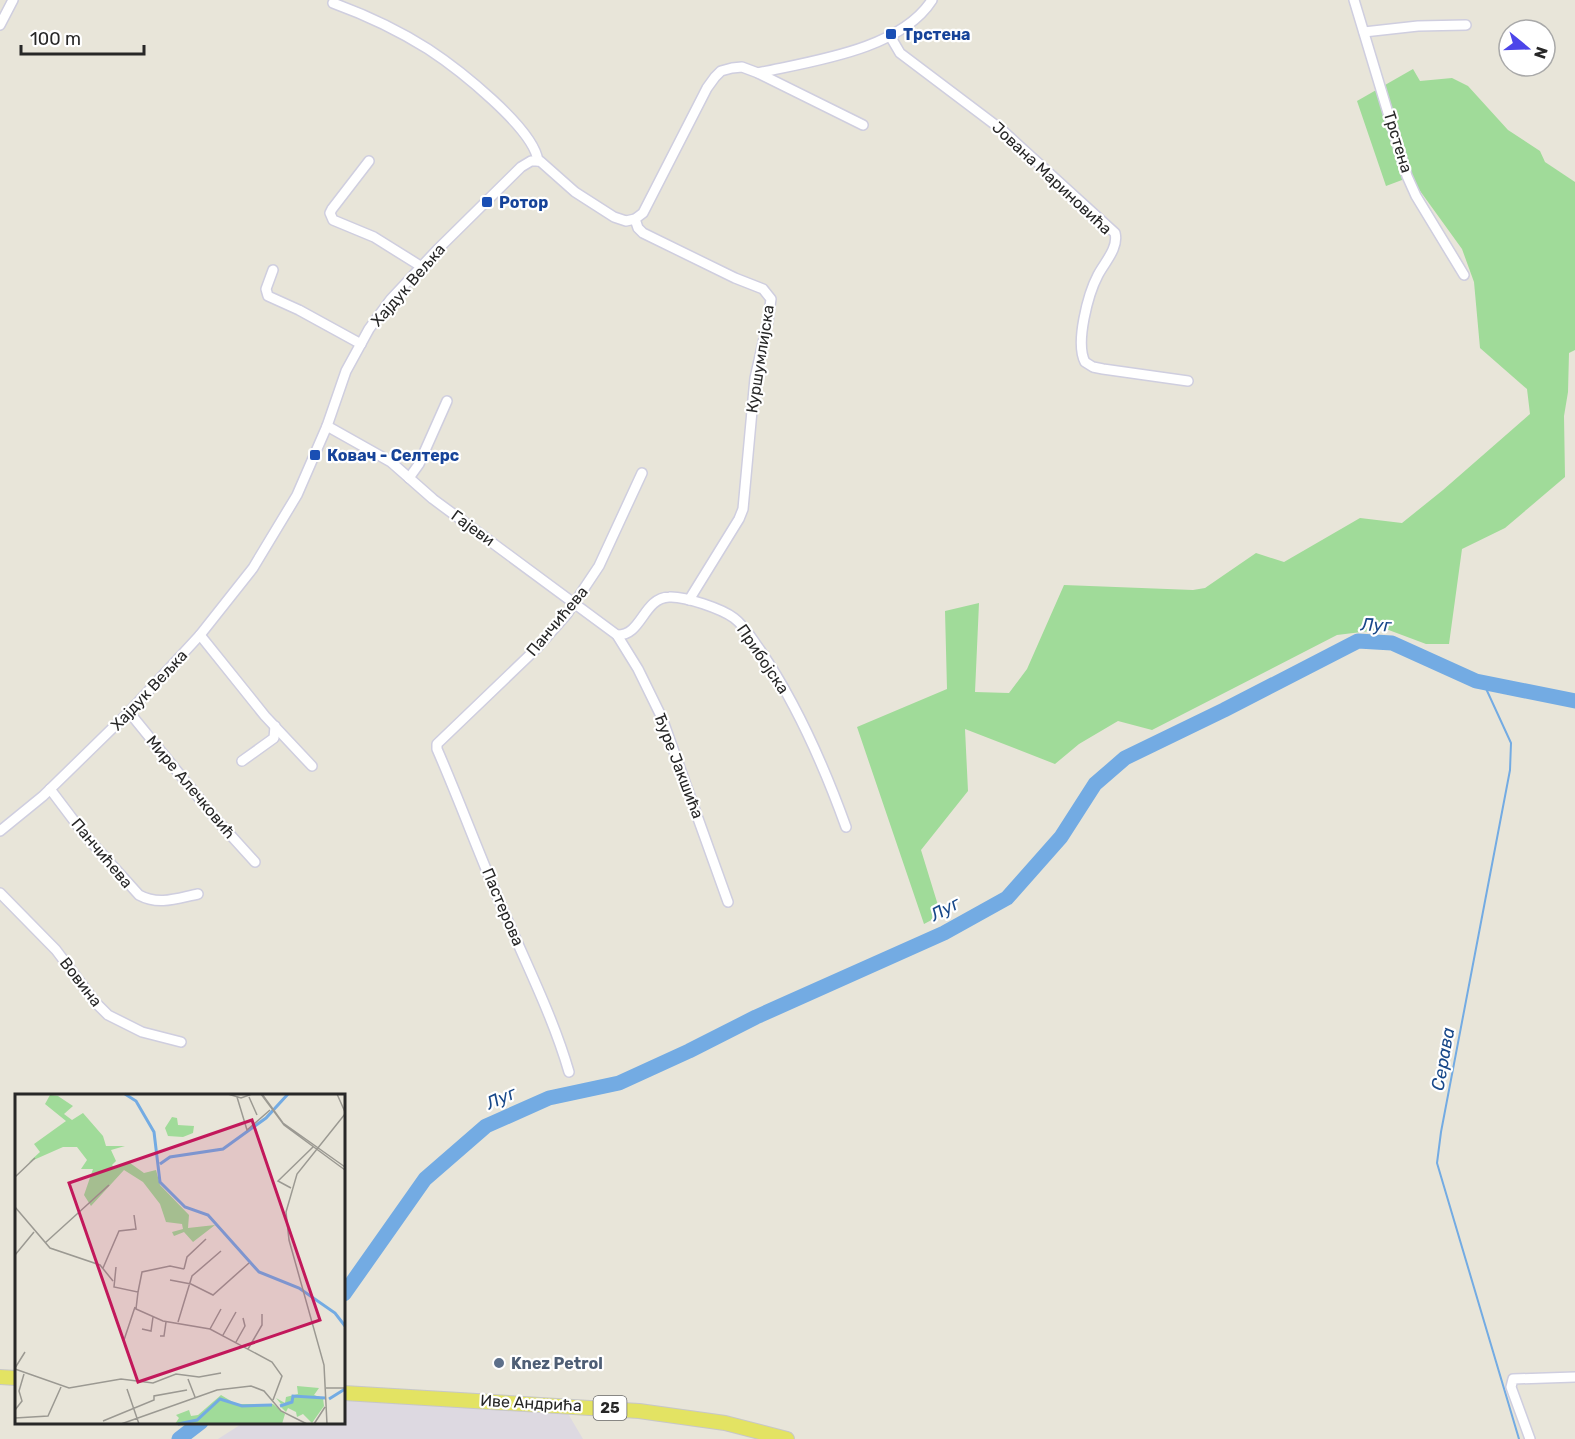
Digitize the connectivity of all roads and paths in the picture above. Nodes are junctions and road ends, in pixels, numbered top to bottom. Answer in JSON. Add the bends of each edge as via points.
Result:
{"nodes":[{"id":1,"x":13,"y":0,"type":"edge"},
{"id":2,"x":932,"y":0,"type":"edge"},
{"id":3,"x":1354,"y":0,"type":"edge"},
{"id":4,"x":333,"y":3,"type":"dead end"},
{"id":5,"x":0,"y":25,"type":"edge"},
{"id":6,"x":1466,"y":26,"type":"dead end"},
{"id":7,"x":1364,"y":32,"type":"junction"},
{"id":8,"x":890,"y":36,"type":"junction"},
{"id":9,"x":758,"y":73,"type":"junction"},
{"id":10,"x":863,"y":125,"type":"dead end"},
{"id":11,"x":369,"y":161,"type":"dead end"},
{"id":12,"x":538,"y":161,"type":"junction"},
{"id":13,"x":635,"y":219,"type":"junction"},
{"id":14,"x":422,"y":267,"type":"junction"},
{"id":15,"x":273,"y":270,"type":"dead end"},
{"id":16,"x":1464,"y":275,"type":"dead end"},
{"id":17,"x":361,"y":344,"type":"junction"},
{"id":18,"x":1188,"y":381,"type":"dead end"},
{"id":19,"x":447,"y":401,"type":"dead end"},
{"id":20,"x":327,"y":426,"type":"junction"},
{"id":21,"x":642,"y":473,"type":"dead end"},
{"id":22,"x":409,"y":478,"type":"junction"},
{"id":23,"x":689,"y":600,"type":"junction"},
{"id":24,"x":574,"y":602,"type":"junction"},
{"id":25,"x":200,"y":635,"type":"junction"},
{"id":26,"x":617,"y":635,"type":"junction"},
{"id":27,"x":129,"y":712,"type":"junction"},
{"id":28,"x":275,"y":726,"type":"junction"},
{"id":29,"x":437,"y":744,"type":"joint"},
{"id":30,"x":242,"y":761,"type":"dead end"},
{"id":31,"x":312,"y":766,"type":"dead end"},
{"id":32,"x":50,"y":789,"type":"junction"},
{"id":33,"x":846,"y":827,"type":"dead end"},
{"id":34,"x":0,"y":831,"type":"edge"},
{"id":35,"x":255,"y":862,"type":"dead end"},
{"id":36,"x":0,"y":893,"type":"edge"},
{"id":37,"x":198,"y":894,"type":"dead end"},
{"id":38,"x":728,"y":902,"type":"dead end"},
{"id":39,"x":181,"y":1042,"type":"dead end"},
{"id":40,"x":569,"y":1071,"type":"dead end"},
{"id":41,"x":0,"y":1377,"type":"edge"},
{"id":42,"x":1575,"y":1377,"type":"edge"},
{"id":43,"x":15,"y":1378,"type":"edge"},
{"id":44,"x":345,"y":1393,"type":"edge"},
{"id":45,"x":787,"y":1439,"type":"edge"},
{"id":46,"x":1530,"y":1439,"type":"edge"}],
"edges":[{"from":1,"to":5,"type":"street"},
{"from":2,"to":8,"type":"street","via":[[919,17]]},
{"from":3,"to":7,"type":"street","name":"Трстена"},
{"from":4,"to":12,"type":"street","via":[[364,14],[428,49],[512,117],[537,151]]},
{"from":6,"to":7,"type":"street"},
{"from":7,"to":16,"type":"street","name":"Трстена","via":[[1407,176]]},
{"from":8,"to":9,"type":"street","via":[[828,58]]},
{"from":8,"to":18,"type":"street","name":"Јована Мариновића","via":[[900,53],[1002,129],[1115,233],[1113,248],[1087,304],[1082,352],[1085,362],[1103,369]]},
{"from":9,"to":10,"type":"street"},
{"from":9,"to":13,"type":"street","via":[[742,67],[721,71],[715,77],[643,213]]},
{"from":11,"to":14,"type":"street","via":[[332,209],[333,220],[374,237]]},
{"from":12,"to":13,"type":"street","via":[[614,218]]},
{"from":12,"to":14,"type":"street","name":"Хајдук Вељка","via":[[521,167]]},
{"from":13,"to":23,"type":"street","name":"Куршумлијска","via":[[643,233],[763,289],[771,299],[755,378],[743,509]]},
{"from":14,"to":17,"type":"street","name":"Хајдук Вељка","via":[[391,299]]},
{"from":15,"to":17,"type":"street","via":[[266,289],[268,296]]},
{"from":17,"to":20,"type":"street","name":"Хајдук Вељка","via":[[346,371]]},
{"from":19,"to":22,"type":"street"},
{"from":20,"to":22,"type":"street","name":"Гајеви","via":[[391,462]]},
{"from":20,"to":25,"type":"street","name":"Хајдук Вељка","via":[[297,495],[259,559]]},
{"from":21,"to":24,"type":"street","name":"Панчићева","via":[[599,566]]},
{"from":22,"to":24,"type":"street","name":"Гајеви"},
{"from":23,"to":26,"type":"street","name":"Прибојска","via":[[656,600],[631,631]]},
{"from":23,"to":33,"type":"street","name":"Прибојска","via":[[733,617],[762,654],[808,734]]},
{"from":24,"to":26,"type":"street","name":"Гајеви"},
{"from":24,"to":29,"type":"street","name":"Панчићева","via":[[536,649]]},
{"from":25,"to":27,"type":"street","name":"Хајдук Вељка"},
{"from":25,"to":28,"type":"street"},
{"from":26,"to":38,"type":"street","name":"Ђуре Јакшића","via":[[662,718]]},
{"from":27,"to":32,"type":"street","name":"Хајдук Вељка"},
{"from":27,"to":35,"type":"street","name":"Мире Алечковић"},
{"from":28,"to":30,"type":"street","via":[[274,738]]},
{"from":28,"to":31,"type":"street"},
{"from":29,"to":40,"type":"street","name":"Пастерова"},
{"from":32,"to":34,"type":"street","name":"Хајдук Вељка"},
{"from":32,"to":37,"type":"street","name":"Панчићева","via":[[84,834],[140,895],[160,902]]},
{"from":36,"to":39,"type":"street","name":"Вовина","via":[[56,950],[108,1015],[142,1032]]},
{"from":41,"to":43,"type":"main road"},
{"from":42,"to":46,"type":"street","via":[[1513,1379],[1511,1387]]},
{"from":44,"to":45,"type":"main road","name":"Иве Андрића","number":"25","via":[[648,1412],[725,1423]]}]}
